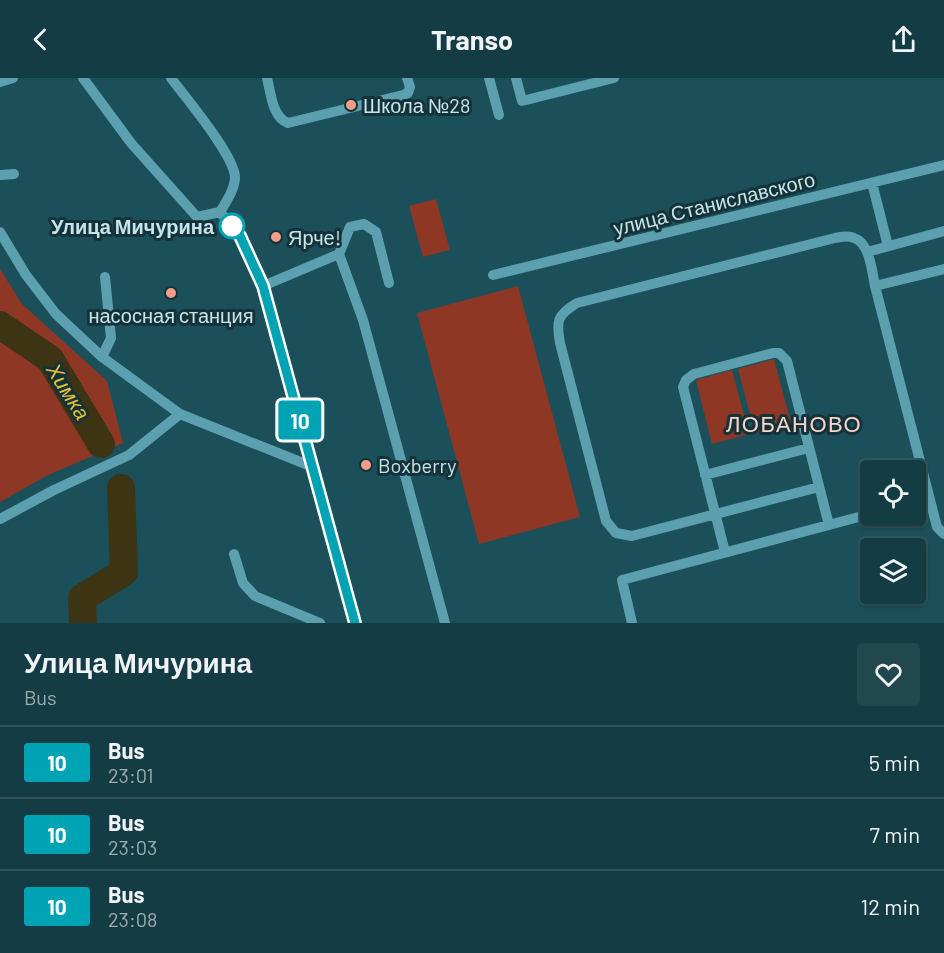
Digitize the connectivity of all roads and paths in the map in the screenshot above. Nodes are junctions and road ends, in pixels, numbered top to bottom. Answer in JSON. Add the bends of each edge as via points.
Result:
{"nodes":[{"id":1,"x":13,"y":78,"type":"edge"},
{"id":2,"x":83,"y":78,"type":"edge"},
{"id":3,"x":171,"y":78,"type":"edge"},
{"id":4,"x":267,"y":78,"type":"edge"},
{"id":5,"x":407,"y":78,"type":"edge"},
{"id":6,"x":489,"y":78,"type":"edge"},
{"id":7,"x":516,"y":78,"type":"edge"},
{"id":8,"x":614,"y":78,"type":"edge"},
{"id":9,"x":0,"y":82,"type":"edge"},
{"id":10,"x":499,"y":115,"type":"dead end"},
{"id":11,"x":944,"y":165,"type":"edge"},
{"id":12,"x":14,"y":174,"type":"dead end"},
{"id":13,"x":0,"y":175,"type":"edge"},
{"id":14,"x":872,"y":183,"type":"junction"},
{"id":15,"x":220,"y":212,"type":"junction"},
{"id":16,"x":944,"y":231,"type":"edge"},
{"id":17,"x":0,"y":232,"type":"edge"},
{"id":18,"x":888,"y":246,"type":"junction"},
{"id":19,"x":867,"y":252,"type":"junction"},
{"id":20,"x":339,"y":254,"type":"junction"},
{"id":21,"x":944,"y":269,"type":"edge"},
{"id":22,"x":493,"y":275,"type":"dead end"},
{"id":23,"x":105,"y":277,"type":"dead end"},
{"id":24,"x":389,"y":283,"type":"dead end"},
{"id":25,"x":263,"y":286,"type":"junction"},
{"id":26,"x":875,"y":286,"type":"junction"},
{"id":27,"x":102,"y":357,"type":"junction"},
{"id":28,"x":180,"y":414,"type":"junction"},
{"id":29,"x":809,"y":448,"type":"junction"},
{"id":30,"x":313,"y":467,"type":"junction"},
{"id":31,"x":705,"y":475,"type":"junction"},
{"id":32,"x":819,"y":487,"type":"junction"},
{"id":33,"x":715,"y":514,"type":"junction"},
{"id":34,"x":655,"y":516,"type":"dead end"},
{"id":35,"x":860,"y":517,"type":"edge"},
{"id":36,"x":0,"y":519,"type":"edge"},
{"id":37,"x":829,"y":525,"type":"junction"},
{"id":38,"x":659,"y":529,"type":"junction"},
{"id":39,"x":944,"y":534,"type":"edge"},
{"id":40,"x":725,"y":552,"type":"junction"},
{"id":41,"x":234,"y":554,"type":"dead end"},
{"id":42,"x":320,"y":623,"type":"edge"},
{"id":43,"x":355,"y":623,"type":"edge"},
{"id":44,"x":445,"y":623,"type":"edge"},
{"id":45,"x":633,"y":623,"type":"edge"}],
"edges":[{"from":1,"to":9,"type":"street"},
{"from":2,"to":15,"type":"street","via":[[131,143],[197,216]]},
{"from":3,"to":15,"type":"street","via":[[230,159],[235,177]]},
{"from":4,"to":5,"type":"street","via":[[276,114],[288,123],[403,95],[410,87]]},
{"from":6,"to":10,"type":"street"},
{"from":7,"to":8,"type":"street","via":[[522,100]]},
{"from":11,"to":14,"type":"street","name":"улица Станиславского"},
{"from":12,"to":13,"type":"street"},
{"from":14,"to":18,"type":"street"},
{"from":14,"to":22,"type":"street","name":"улица Станиславского"},
{"from":15,"to":25,"type":"street","via":[[240,236]]},
{"from":16,"to":18,"type":"street"},
{"from":17,"to":27,"type":"street","via":[[56,314]]},
{"from":18,"to":19,"type":"street"},
{"from":19,"to":26,"type":"street"},
{"from":19,"to":38,"type":"street","via":[[854,237],[835,238],[577,303],[564,310],[558,320],[560,343],[606,521],[623,536]]},
{"from":20,"to":24,"type":"street","via":[[350,227],[364,224],[376,232]]},
{"from":20,"to":25,"type":"street"},
{"from":20,"to":44,"type":"street","via":[[363,320]]},
{"from":21,"to":26,"type":"street"},
{"from":23,"to":27,"type":"street","via":[[111,338]]},
{"from":25,"to":30,"type":"street"},
{"from":26,"to":39,"type":"street","via":[[938,527]]},
{"from":27,"to":28,"type":"street"},
{"from":28,"to":30,"type":"street"},
{"from":28,"to":36,"type":"street","via":[[129,455]]},
{"from":29,"to":31,"type":"street"},
{"from":29,"to":31,"type":"street","via":[[787,361],[773,353],[694,374],[686,380],[683,387]]},
{"from":29,"to":32,"type":"street"},
{"from":30,"to":43,"type":"street"},
{"from":31,"to":33,"type":"street"},
{"from":32,"to":33,"type":"street"},
{"from":32,"to":37,"type":"street"},
{"from":33,"to":38,"type":"street"},
{"from":33,"to":40,"type":"street"},
{"from":34,"to":38,"type":"street"},
{"from":35,"to":37,"type":"street"},
{"from":37,"to":40,"type":"street"},
{"from":40,"to":45,"type":"street","via":[[622,580]]},
{"from":41,"to":42,"type":"street","via":[[243,583],[255,596]]}]}
